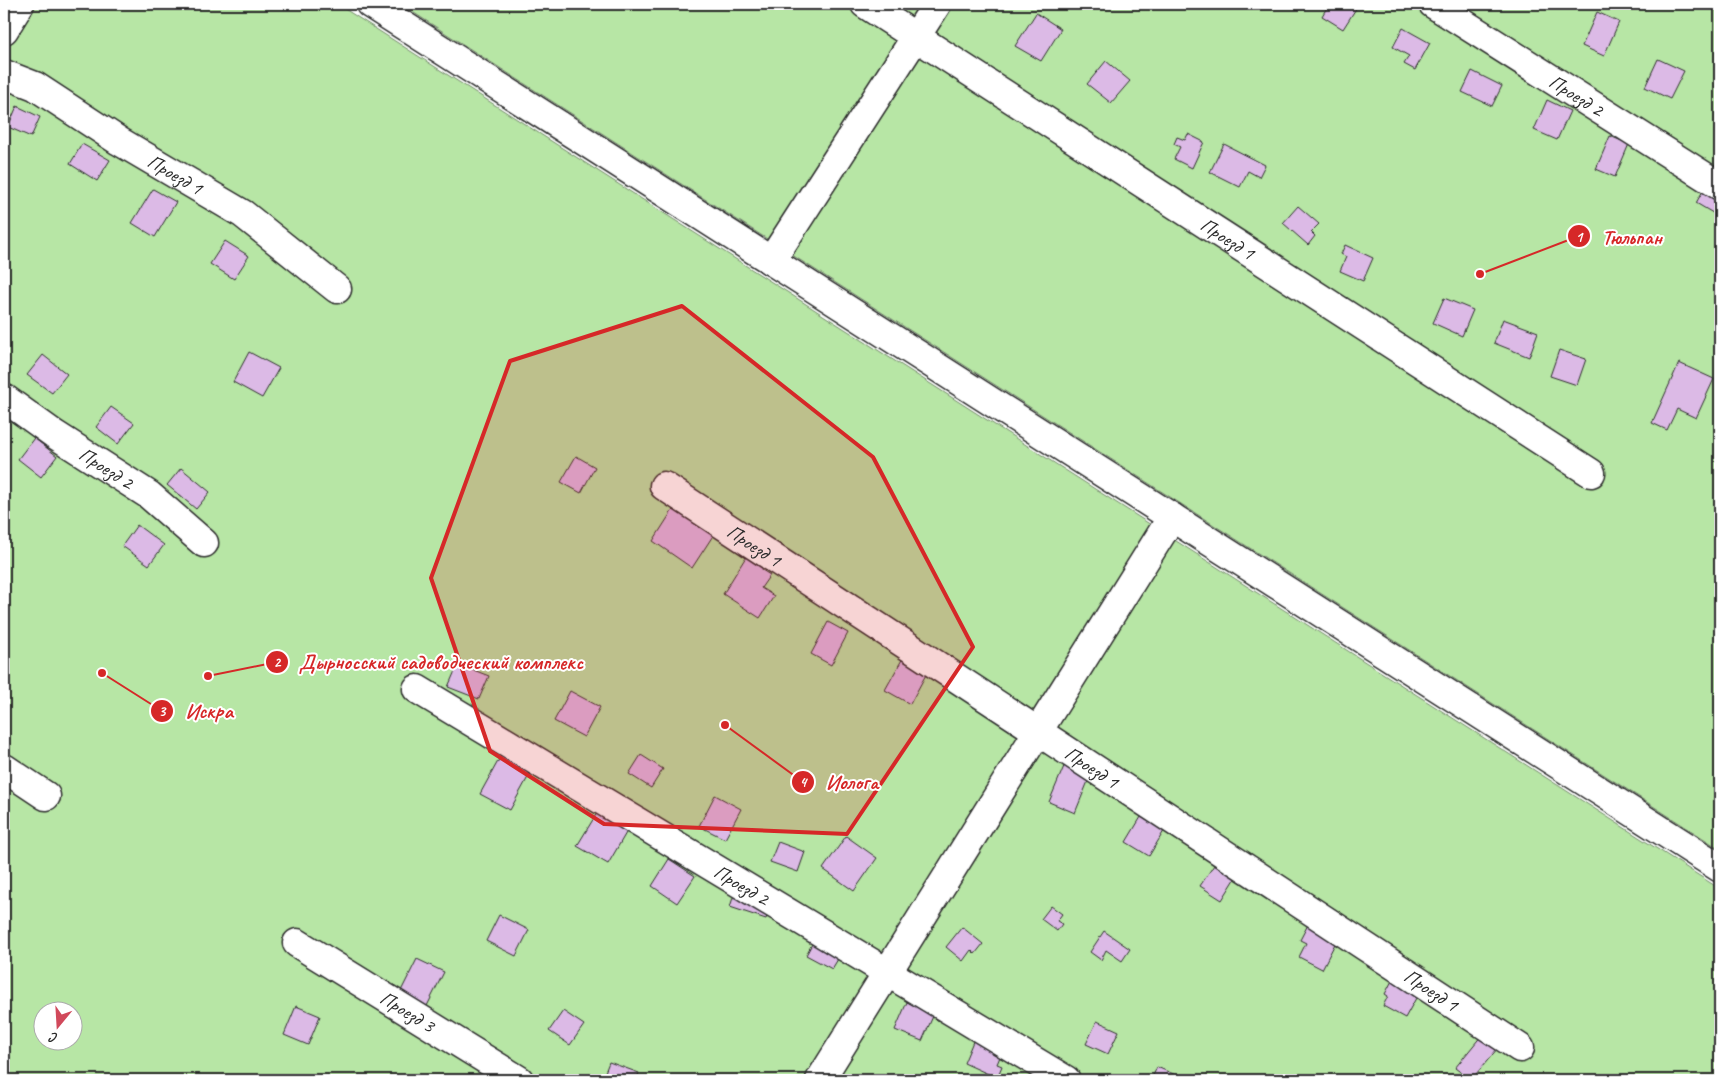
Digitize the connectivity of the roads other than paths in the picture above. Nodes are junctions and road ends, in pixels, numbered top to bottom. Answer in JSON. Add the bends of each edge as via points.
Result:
{"nodes":[{"id":1,"x":20,"y":4,"type":"edge"},
{"id":2,"x":370,"y":4,"type":"edge"},
{"id":3,"x":865,"y":4,"type":"edge"},
{"id":4,"x":937,"y":4,"type":"edge"},
{"id":5,"x":1433,"y":4,"type":"edge"},
{"id":6,"x":4,"y":30,"type":"edge"},
{"id":7,"x":916,"y":36,"type":"junction"},
{"id":8,"x":4,"y":74,"type":"edge"},
{"id":9,"x":1720,"y":186,"type":"edge"},
{"id":10,"x":771,"y":261,"type":"junction"},
{"id":11,"x":337,"y":289,"type":"dead end"},
{"id":12,"x":4,"y":398,"type":"edge"},
{"id":13,"x":1591,"y":473,"type":"dead end"},
{"id":14,"x":664,"y":486,"type":"dead end"},
{"id":15,"x":1172,"y":517,"type":"junction"},
{"id":16,"x":204,"y":543,"type":"dead end"},
{"id":17,"x":417,"y":689,"type":"dead end"},
{"id":18,"x":1038,"y":732,"type":"junction"},
{"id":19,"x":4,"y":768,"type":"edge"},
{"id":20,"x":46,"y":796,"type":"dead end"},
{"id":21,"x":1720,"y":868,"type":"edge"},
{"id":22,"x":297,"y":943,"type":"dead end"},
{"id":23,"x":888,"y":973,"type":"junction"},
{"id":24,"x":1520,"y":1048,"type":"dead end"},
{"id":25,"x":519,"y":1080,"type":"edge"},
{"id":26,"x":820,"y":1080,"type":"edge"},
{"id":27,"x":1066,"y":1080,"type":"edge"}],
"edges":[{"from":1,"to":6,"type":"street"},
{"from":2,"to":10,"type":"street"},
{"from":3,"to":7,"type":"street","name":"Проезд 1"},
{"from":4,"to":7,"type":"street"},
{"from":5,"to":9,"type":"street","name":"Проезд 2"},
{"from":7,"to":10,"type":"street"},
{"from":7,"to":13,"type":"street","name":"Проезд 1"},
{"from":8,"to":11,"type":"street","name":"Проезд 1","via":[[35,86],[243,214]]},
{"from":10,"to":15,"type":"street"},
{"from":12,"to":16,"type":"street","name":"Проезд 2","via":[[149,495]]},
{"from":14,"to":18,"type":"street","name":"Проезд 1"},
{"from":15,"to":18,"type":"street"},
{"from":15,"to":21,"type":"street"},
{"from":17,"to":23,"type":"street","name":"Проезд 2"},
{"from":18,"to":23,"type":"street"},
{"from":18,"to":24,"type":"street","name":"Проезд 1"},
{"from":19,"to":20,"type":"street"},
{"from":22,"to":25,"type":"street","name":"Проезд 3"},
{"from":23,"to":26,"type":"street"},
{"from":23,"to":27,"type":"street","name":"Проезд 2"}]}
